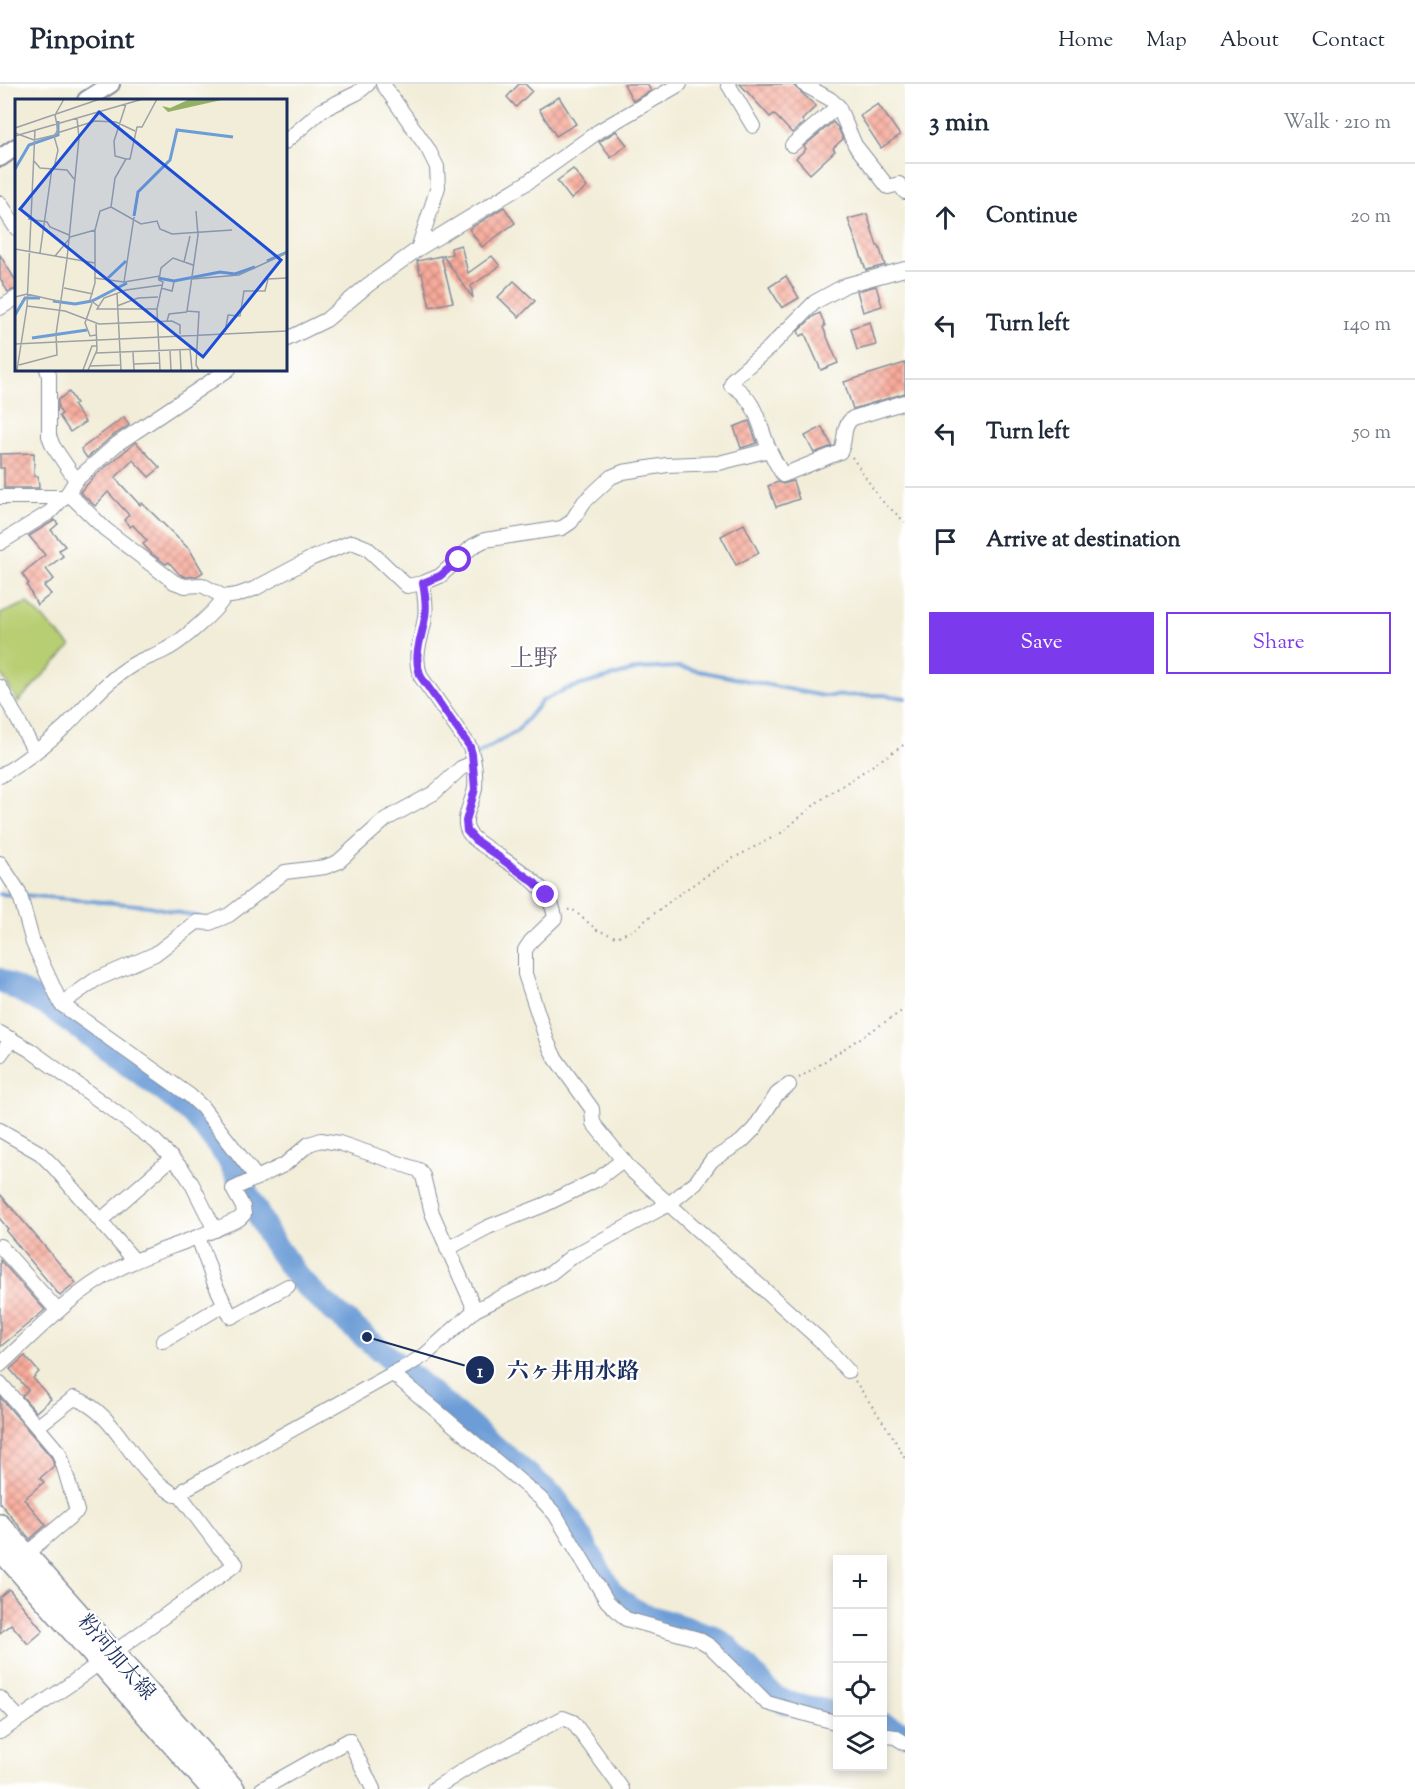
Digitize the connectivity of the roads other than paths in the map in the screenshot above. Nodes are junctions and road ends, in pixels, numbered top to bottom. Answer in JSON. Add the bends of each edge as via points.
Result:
{"nodes":[{"id":1,"x":111,"y":84,"type":"edge"},
{"id":2,"x":368,"y":84,"type":"edge"},
{"id":3,"x":680,"y":84,"type":"edge"},
{"id":4,"x":728,"y":84,"type":"edge"},
{"id":5,"x":803,"y":84,"type":"edge"},
{"id":6,"x":387,"y":85,"type":"edge"},
{"id":7,"x":88,"y":99,"type":"edge"},
{"id":8,"x":838,"y":106,"type":"junction"},
{"id":9,"x":753,"y":126,"type":"dead end"},
{"id":10,"x":286,"y":141,"type":"edge"},
{"id":11,"x":792,"y":145,"type":"dead end"},
{"id":12,"x":15,"y":148,"type":"edge"},
{"id":13,"x":0,"y":158,"type":"edge"},
{"id":14,"x":905,"y":192,"type":"edge"},
{"id":15,"x":0,"y":203,"type":"edge"},
{"id":16,"x":15,"y":226,"type":"edge"},
{"id":17,"x":418,"y":249,"type":"junction"},
{"id":18,"x":905,"y":269,"type":"edge"},
{"id":19,"x":15,"y":299,"type":"edge"},
{"id":20,"x":0,"y":308,"type":"edge"},
{"id":21,"x":286,"y":340,"type":"edge"},
{"id":22,"x":47,"y":370,"type":"edge"},
{"id":23,"x":227,"y":370,"type":"edge"},
{"id":24,"x":905,"y":402,"type":"edge"},
{"id":25,"x":769,"y":450,"type":"junction"},
{"id":26,"x":76,"y":480,"type":"junction"},
{"id":27,"x":66,"y":495,"type":"junction"},
{"id":28,"x":0,"y":497,"type":"edge"},
{"id":29,"x":0,"y":543,"type":"edge"},
{"id":30,"x":423,"y":583,"type":"junction"},
{"id":31,"x":224,"y":597,"type":"junction"},
{"id":32,"x":0,"y":687,"type":"edge"},
{"id":33,"x":35,"y":752,"type":"junction"},
{"id":34,"x":473,"y":759,"type":"junction"},
{"id":35,"x":0,"y":776,"type":"edge"},
{"id":36,"x":0,"y":863,"type":"edge"},
{"id":37,"x":61,"y":1004,"type":"junction"},
{"id":38,"x":6,"y":1036,"type":"edge"},
{"id":39,"x":0,"y":1055,"type":"edge"},
{"id":40,"x":789,"y":1085,"type":"road end"},
{"id":41,"x":0,"y":1130,"type":"edge"},
{"id":42,"x":172,"y":1158,"type":"junction"},
{"id":43,"x":623,"y":1160,"type":"junction"},
{"id":44,"x":248,"y":1182,"type":"junction"},
{"id":45,"x":669,"y":1204,"type":"junction"},
{"id":46,"x":101,"y":1220,"type":"junction"},
{"id":47,"x":215,"y":1230,"type":"junction"},
{"id":48,"x":198,"y":1237,"type":"junction"},
{"id":49,"x":0,"y":1246,"type":"edge"},
{"id":50,"x":447,"y":1249,"type":"junction"},
{"id":51,"x":134,"y":1260,"type":"junction"},
{"id":52,"x":288,"y":1286,"type":"dead end"},
{"id":53,"x":225,"y":1304,"type":"junction"},
{"id":54,"x":474,"y":1310,"type":"junction"},
{"id":55,"x":58,"y":1311,"type":"junction"},
{"id":56,"x":163,"y":1341,"type":"dead end"},
{"id":57,"x":0,"y":1365,"type":"edge"},
{"id":58,"x":400,"y":1370,"type":"junction"},
{"id":59,"x":848,"y":1371,"type":"road end"},
{"id":60,"x":0,"y":1383,"type":"edge"},
{"id":61,"x":38,"y":1426,"type":"junction"},
{"id":62,"x":180,"y":1495,"type":"junction"},
{"id":63,"x":0,"y":1525,"type":"edge"},
{"id":64,"x":0,"y":1549,"type":"edge"},
{"id":65,"x":26,"y":1554,"type":"junction"},
{"id":66,"x":107,"y":1658,"type":"junction"},
{"id":67,"x":0,"y":1698,"type":"edge"},
{"id":68,"x":19,"y":1718,"type":"junction"},
{"id":69,"x":833,"y":1722,"type":"edge"},
{"id":70,"x":0,"y":1732,"type":"edge"},
{"id":71,"x":887,"y":1736,"type":"edge"},
{"id":72,"x":905,"y":1743,"type":"edge"},
{"id":73,"x":212,"y":1789,"type":"edge"},
{"id":74,"x":234,"y":1789,"type":"edge"},
{"id":75,"x":262,"y":1789,"type":"edge"},
{"id":76,"x":373,"y":1789,"type":"edge"},
{"id":77,"x":434,"y":1789,"type":"edge"},
{"id":78,"x":622,"y":1789,"type":"edge"}],
"edges":[{"from":1,"to":7,"type":"street"},
{"from":2,"to":10,"type":"street","via":[[322,110]]},
{"from":3,"to":17,"type":"street","via":[[599,131],[528,182]]},
{"from":4,"to":9,"type":"street"},
{"from":5,"to":8,"type":"street"},
{"from":6,"to":17,"type":"street","via":[[437,167],[438,187]]},
{"from":8,"to":11,"type":"street"},
{"from":8,"to":14,"type":"street","via":[[855,145],[888,186],[899,184]]},
{"from":12,"to":13,"type":"street"},
{"from":15,"to":16,"type":"street"},
{"from":17,"to":21,"type":"street","via":[[326,320]]},
{"from":18,"to":25,"type":"street","via":[[846,285],[815,302],[733,379],[731,385],[749,399],[755,410]]},
{"from":19,"to":20,"type":"street"},
{"from":22,"to":26,"type":"street","via":[[49,436]]},
{"from":23,"to":26,"type":"street","via":[[117,444]]},
{"from":24,"to":25,"type":"street","via":[[848,422],[840,452],[783,475]]},
{"from":25,"to":30,"type":"street","via":[[719,463],[667,465],[611,477],[562,528],[485,540],[440,576]]},
{"from":26,"to":27,"type":"street"},
{"from":27,"to":28,"type":"street"},
{"from":27,"to":29,"type":"street","via":[[50,512]]},
{"from":27,"to":31,"type":"street","via":[[174,582],[202,585]]},
{"from":30,"to":31,"type":"street","via":[[407,586],[367,548],[352,542],[254,589]]},
{"from":30,"to":34,"type":"street","via":[[425,615],[416,665],[470,747]]},
{"from":31,"to":33,"type":"street","via":[[213,612],[170,648],[119,674]]},
{"from":32,"to":33,"type":"street"},
{"from":33,"to":35,"type":"street"},
{"from":34,"to":37,"type":"street","via":[[434,793],[386,819],[338,862],[285,872],[229,915],[210,923],[197,922],[154,954],[95,980]]},
{"from":34,"to":43,"type":"street","via":[[475,789],[467,831],[535,883],[555,907],[555,918],[525,950],[525,974],[554,1056],[592,1109],[593,1123]]},
{"from":36,"to":37,"type":"street","via":[[20,896],[33,943]]},
{"from":37,"to":44,"type":"street","via":[[202,1107]]},
{"from":38,"to":39,"type":"street"},
{"from":38,"to":42,"type":"street","via":[[136,1126]]},
{"from":40,"to":45,"type":"street","via":[[777,1094],[741,1142],[712,1160],[696,1182]]},
{"from":41,"to":46,"type":"street","via":[[40,1153]]},
{"from":42,"to":46,"type":"street"},
{"from":42,"to":47,"type":"street","via":[[192,1184]]},
{"from":43,"to":45,"type":"street"},
{"from":43,"to":50,"type":"street","via":[[598,1179]]},
{"from":44,"to":47,"type":"street","via":[[233,1189],[244,1214]]},
{"from":44,"to":50,"type":"street","via":[[284,1166],[309,1144],[321,1140],[387,1158],[419,1170],[423,1176],[432,1213]]},
{"from":45,"to":54,"type":"street","via":[[571,1257],[551,1273]]},
{"from":45,"to":59,"type":"street","via":[[811,1332]]},
{"from":46,"to":51,"type":"street"},
{"from":47,"to":48,"type":"street"},
{"from":48,"to":51,"type":"street"},
{"from":48,"to":53,"type":"street"},
{"from":49,"to":55,"type":"street"},
{"from":50,"to":54,"type":"street"},
{"from":51,"to":55,"type":"street"},
{"from":52,"to":53,"type":"street","via":[[231,1317]]},
{"from":53,"to":56,"type":"street"},
{"from":54,"to":58,"type":"street","via":[[425,1355]]},
{"from":55,"to":57,"type":"street"},
{"from":58,"to":62,"type":"street"},
{"from":58,"to":69,"type":"street","via":[[555,1514],[608,1601],[626,1619],[698,1639],[710,1646],[767,1703]]},
{"from":60,"to":61,"type":"street"},
{"from":61,"to":62,"type":"street","via":[[74,1398],[86,1402],[150,1476]]},
{"from":61,"to":65,"type":"street","via":[[60,1454],[77,1511]]},
{"from":62,"to":66,"type":"street","via":[[236,1564]]},
{"from":63,"to":65,"type":"main road","name":"粉河加太線"},
{"from":64,"to":66,"type":"main road","name":"粉河加太線"},
{"from":65,"to":66,"type":"main road","name":"粉河加太線"},
{"from":66,"to":68,"type":"street"},
{"from":66,"to":73,"type":"main road","name":"粉河加太線"},
{"from":66,"to":74,"type":"main road","name":"粉河加太線"},
{"from":67,"to":68,"type":"street"},
{"from":68,"to":70,"type":"street"},
{"from":71,"to":72,"type":"street"},
{"from":75,"to":76,"type":"street","via":[[349,1740]]},
{"from":77,"to":78,"type":"street","via":[[563,1718],[573,1722]]}]}
